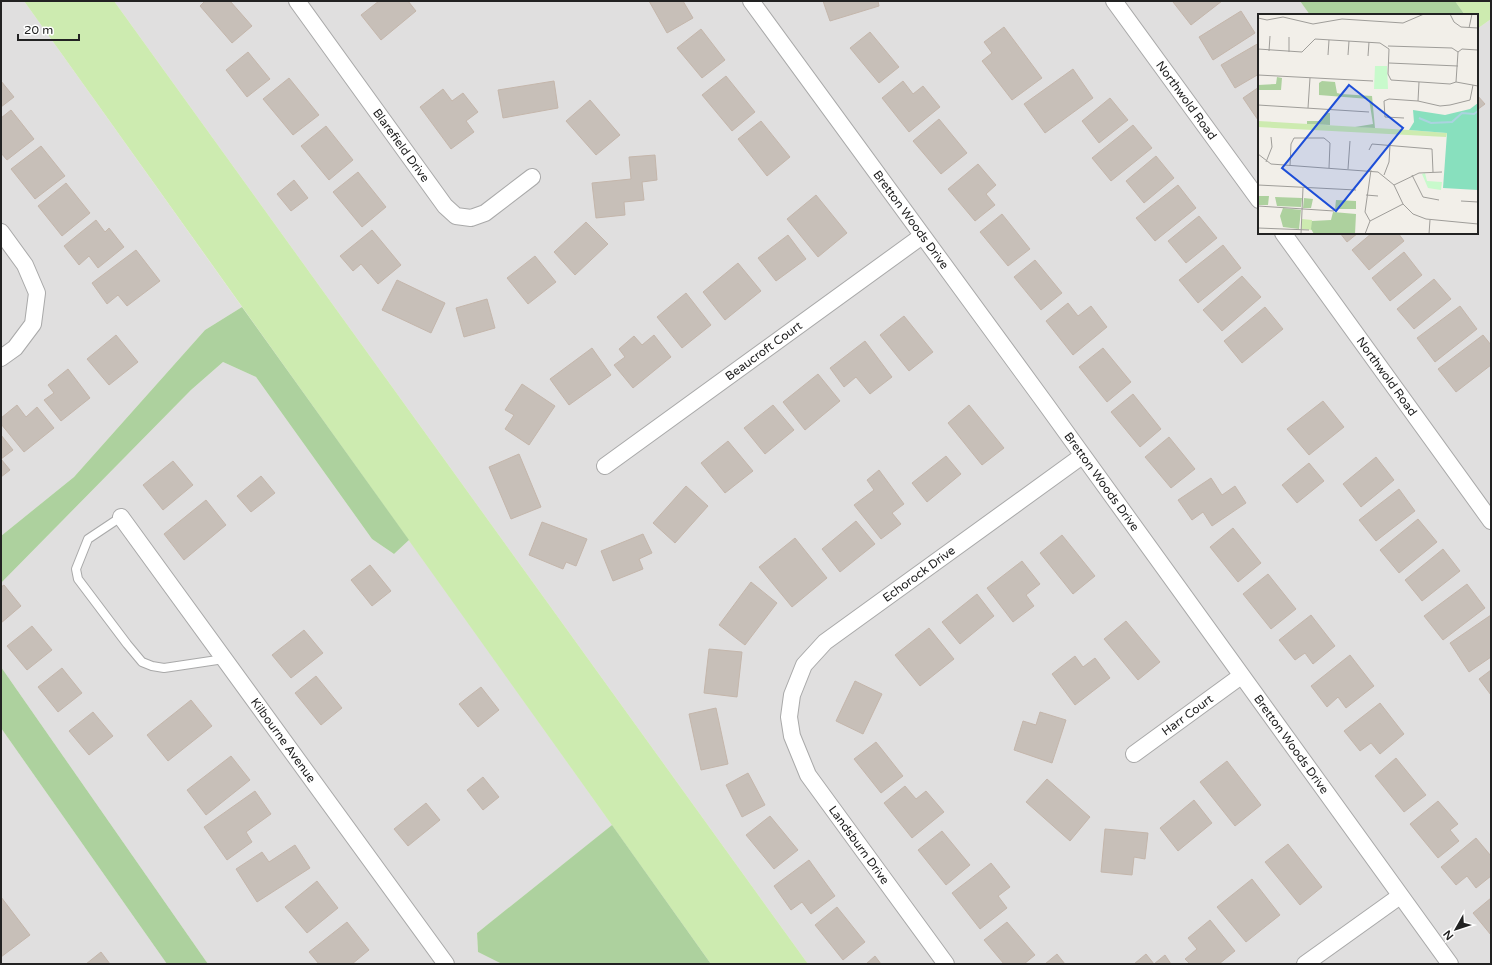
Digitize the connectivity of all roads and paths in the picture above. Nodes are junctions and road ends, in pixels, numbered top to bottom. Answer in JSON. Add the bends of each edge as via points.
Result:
{"nodes":[{"id":1,"x":297,"y":1,"type":"edge"},
{"id":2,"x":751,"y":1,"type":"edge"},
{"id":3,"x":1114,"y":1,"type":"edge"},
{"id":4,"x":532,"y":177,"type":"dead end"},
{"id":5,"x":1258,"y":199,"type":"edge"},
{"id":6,"x":1,"y":232,"type":"edge"},
{"id":7,"x":1284,"y":234,"type":"edge"},
{"id":8,"x":922,"y":236,"type":"junction"},
{"id":9,"x":1,"y":358,"type":"edge"},
{"id":10,"x":1082,"y":456,"type":"junction"},
{"id":11,"x":605,"y":466,"type":"dead end"},
{"id":12,"x":121,"y":517,"type":"joint"},
{"id":13,"x":1491,"y":520,"type":"edge"},
{"id":14,"x":224,"y":659,"type":"junction"},
{"id":15,"x":1240,"y":676,"type":"junction"},
{"id":16,"x":789,"y":717,"type":"joint"},
{"id":17,"x":1134,"y":754,"type":"dead end"},
{"id":18,"x":1400,"y":896,"type":"junction"},
{"id":19,"x":446,"y":964,"type":"edge"},
{"id":20,"x":946,"y":964,"type":"edge"},
{"id":21,"x":1305,"y":964,"type":"edge"},
{"id":22,"x":1450,"y":964,"type":"edge"}],
"edges":[{"from":1,"to":4,"type":"street","name":"Blarefield Drive","via":[[445,206],[456,216],[471,218],[485,212]]},
{"from":2,"to":8,"type":"street","name":"Bretton Woods Drive"},
{"from":3,"to":5,"type":"street","name":"Northwold Road"},
{"from":6,"to":9,"type":"street","via":[[25,265],[37,294],[33,324],[15,348]]},
{"from":7,"to":13,"type":"street","name":"Northwold Road"},
{"from":8,"to":10,"type":"street","name":"Bretton Woods Drive"},
{"from":8,"to":11,"type":"street","name":"Beaucroft Court"},
{"from":10,"to":15,"type":"street","name":"Bretton Woods Drive"},
{"from":10,"to":16,"type":"street","name":"Echorock Drive","via":[[825,642],[804,665],[792,694]]},
{"from":12,"to":14,"type":"street","name":"Kilbourne Avenue"},
{"from":12,"to":14,"type":"lane","via":[[88,539],[76,569],[78,579],[142,662],[164,668]]},
{"from":14,"to":19,"type":"street","name":"Kilbourne Avenue"},
{"from":15,"to":17,"type":"street","name":"Harr Court"},
{"from":15,"to":18,"type":"street","name":"Bretton Woods Drive"},
{"from":16,"to":20,"type":"street","name":"Landsburn Drive","via":[[792,736],[808,775]]},
{"from":18,"to":21,"type":"street"},
{"from":18,"to":22,"type":"street","name":"Bretton Woods Drive"}]}
